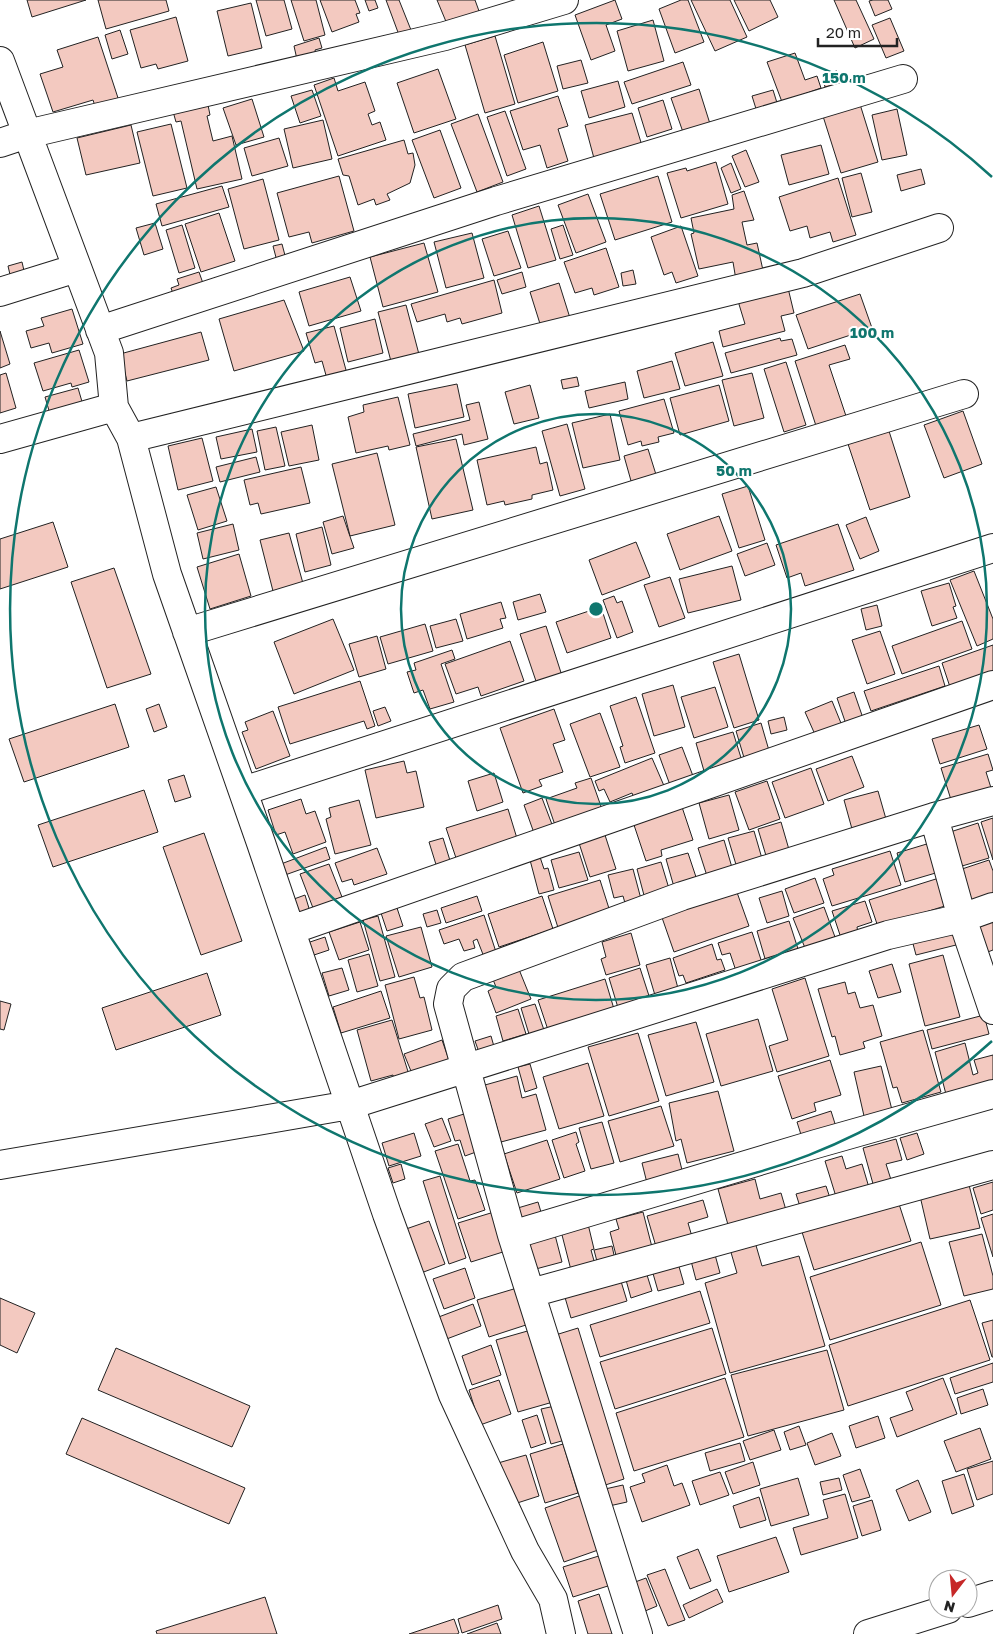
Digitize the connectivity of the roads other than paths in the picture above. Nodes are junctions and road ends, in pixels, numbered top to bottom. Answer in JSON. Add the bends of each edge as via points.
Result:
{"nodes":[{"id":1,"x":564,"y":0,"type":"edge"},
{"id":2,"x":0,"y":61,"type":"edge"},
{"id":3,"x":903,"y":79,"type":"dead end"},
{"id":4,"x":27,"y":134,"type":"junction"},
{"id":5,"x":0,"y":143,"type":"edge"},
{"id":6,"x":939,"y":228,"type":"dead end"},
{"id":7,"x":77,"y":268,"type":"junction"},
{"id":8,"x":0,"y":292,"type":"edge"},
{"id":9,"x":100,"y":330,"type":"junction"},
{"id":10,"x":964,"y":394,"type":"dead end"},
{"id":11,"x":114,"y":407,"type":"junction"},
{"id":12,"x":131,"y":438,"type":"junction"},
{"id":13,"x":0,"y":439,"type":"edge"},
{"id":14,"x":993,"y":548,"type":"edge"},
{"id":15,"x":187,"y":632,"type":"junction"},
{"id":16,"x":993,"y":685,"type":"edge"},
{"id":17,"x":243,"y":791,"type":"junction"},
{"id":18,"x":993,"y":801,"type":"edge"},
{"id":19,"x":934,"y":817,"type":"junction"},
{"id":20,"x":993,"y":907,"type":"edge"},
{"id":21,"x":962,"y":918,"type":"junction"},
{"id":22,"x":291,"y":930,"type":"junction"},
{"id":23,"x":993,"y":1010,"type":"edge"},
{"id":24,"x":465,"y":1069,"type":"junction"},
{"id":25,"x":993,"y":1094,"type":"edge"},
{"id":26,"x":350,"y":1105,"type":"junction"},
{"id":27,"x":0,"y":1165,"type":"edge"},
{"id":28,"x":993,"y":1165,"type":"edge"},
{"id":29,"x":512,"y":1235,"type":"junction"},
{"id":30,"x":531,"y":1293,"type":"junction"},
{"id":31,"x":993,"y":1595,"type":"edge"},
{"id":32,"x":978,"y":1600,"type":"edge"},
{"id":33,"x":928,"y":1615,"type":"edge"},
{"id":34,"x":562,"y":1634,"type":"edge"},
{"id":35,"x":638,"y":1634,"type":"edge"},
{"id":36,"x":868,"y":1634,"type":"edge"}],
"edges":[{"from":1,"to":4,"type":"street","via":[[445,36]]},
{"from":2,"to":4,"type":"street"},
{"from":3,"to":9,"type":"street","via":[[496,201]]},
{"from":4,"to":5,"type":"street"},
{"from":4,"to":7,"type":"street"},
{"from":6,"to":12,"type":"street","via":[[803,273]]},
{"from":7,"to":8,"type":"street"},
{"from":7,"to":9,"type":"street"},
{"from":9,"to":11,"type":"street","via":[[108,353]]},
{"from":10,"to":15,"type":"street"},
{"from":11,"to":12,"type":"street"},
{"from":11,"to":13,"type":"street"},
{"from":12,"to":15,"type":"street","via":[[166,574]]},
{"from":14,"to":17,"type":"street"},
{"from":15,"to":17,"type":"street"},
{"from":16,"to":22,"type":"street"},
{"from":17,"to":22,"type":"street"},
{"from":18,"to":19,"type":"street"},
{"from":19,"to":21,"type":"street"},
{"from":19,"to":24,"type":"street","via":[[682,896],[463,977],[450,989],[448,1004]]},
{"from":20,"to":21,"type":"street"},
{"from":21,"to":23,"type":"street"},
{"from":21,"to":24,"type":"street","via":[[888,935]]},
{"from":22,"to":26,"type":"street"},
{"from":24,"to":26,"type":"street"},
{"from":24,"to":29,"type":"street"},
{"from":25,"to":29,"type":"street"},
{"from":26,"to":27,"type":"street"},
{"from":26,"to":34,"type":"street","via":[[453,1395],[525,1551],[553,1599]]},
{"from":28,"to":30,"type":"street"},
{"from":29,"to":30,"type":"street"},
{"from":30,"to":35,"type":"street"},
{"from":31,"to":32,"type":"street"},
{"from":33,"to":36,"type":"street"}]}
